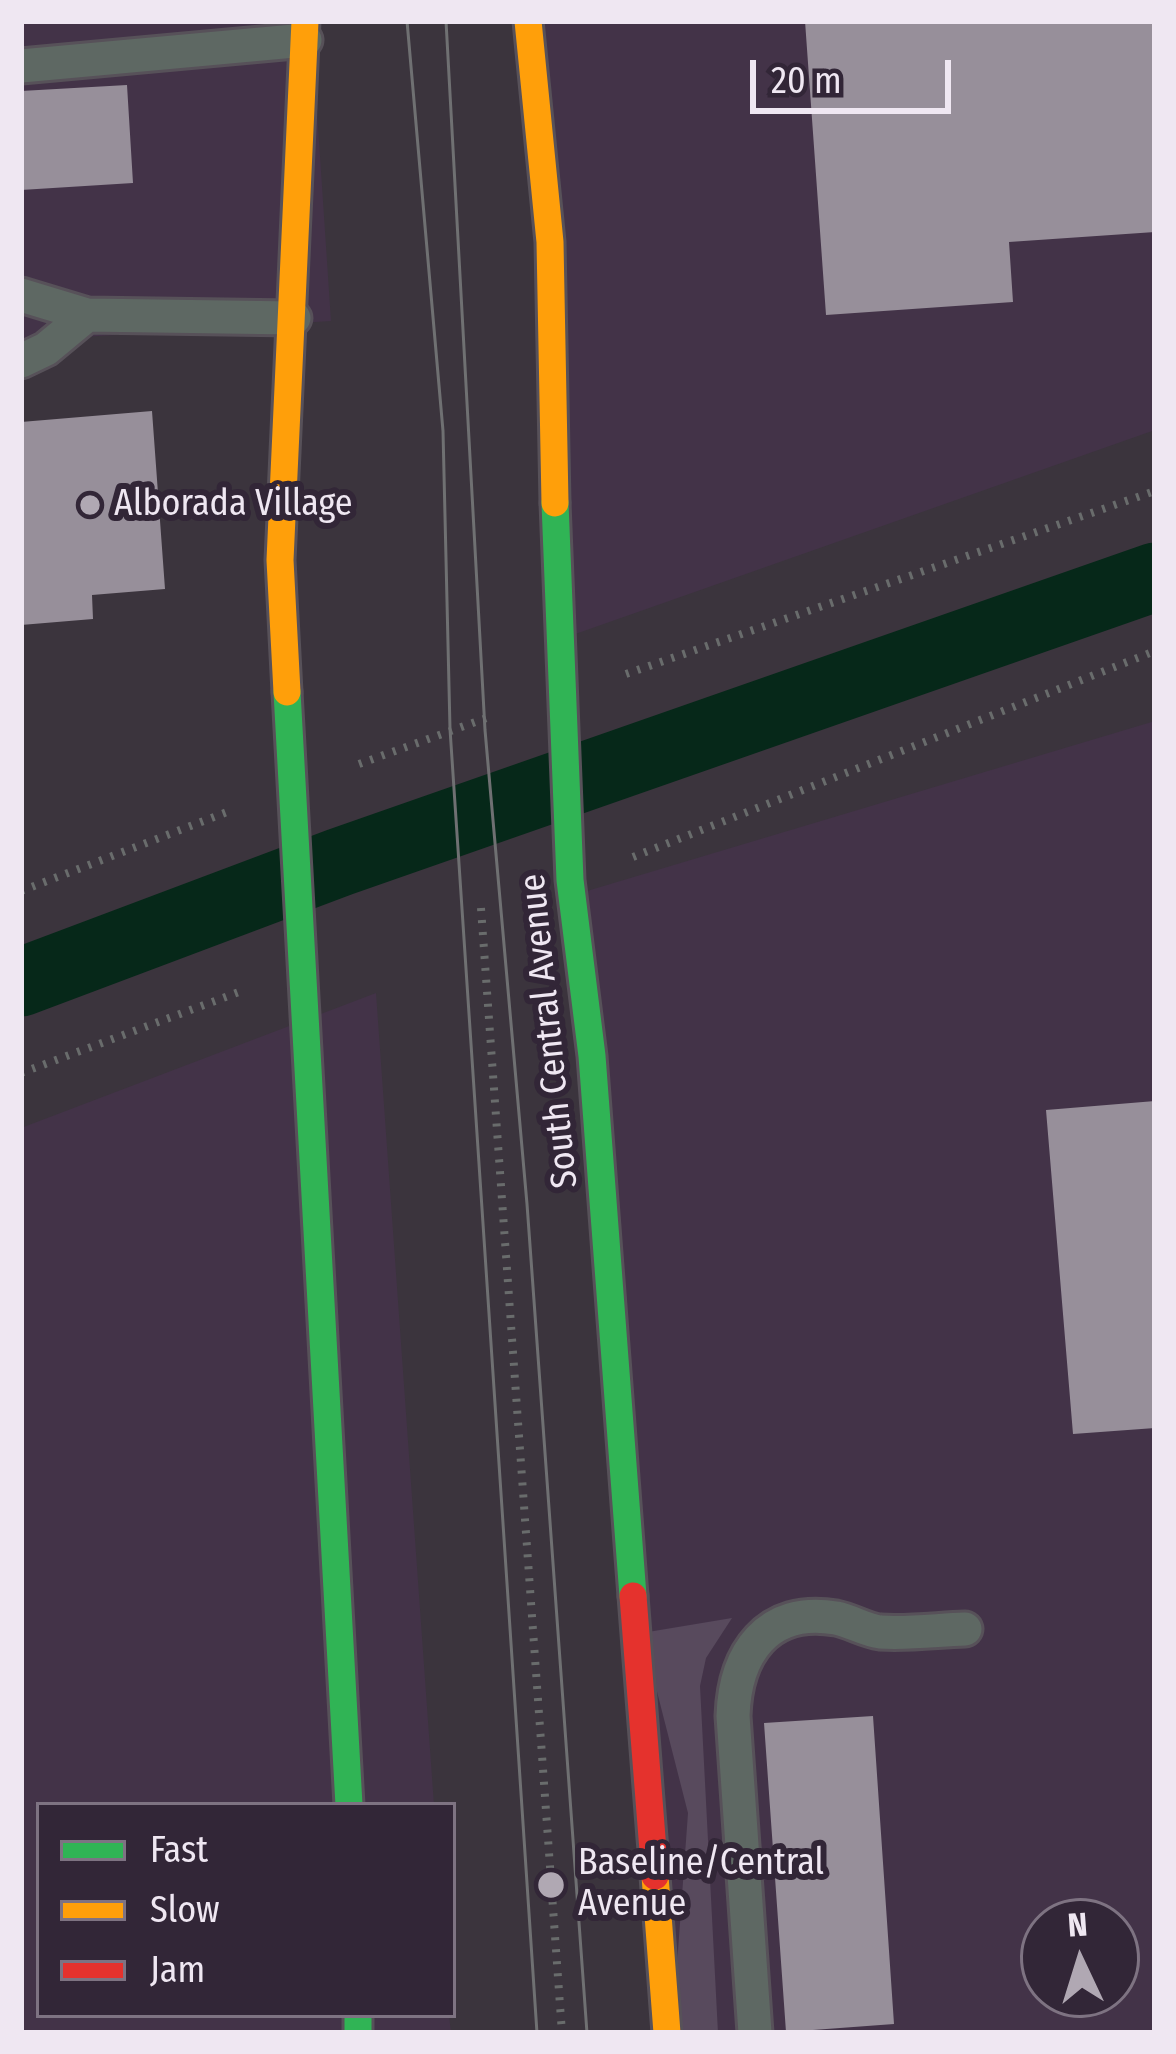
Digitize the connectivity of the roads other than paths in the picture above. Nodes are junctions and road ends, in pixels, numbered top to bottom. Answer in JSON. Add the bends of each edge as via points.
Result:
{"nodes":[{"id":1,"x":528,"y":21,"type":"edge"},
{"id":2,"x":305,"y":30,"type":"edge"},
{"id":3,"x":21,"y":66,"type":"edge"},
{"id":4,"x":21,"y":295,"type":"edge"},
{"id":5,"x":87,"y":315,"type":"junction"},
{"id":6,"x":294,"y":318,"type":"junction"},
{"id":7,"x":21,"y":361,"type":"edge"},
{"id":8,"x":965,"y":1629,"type":"dead end"},
{"id":9,"x":349,"y":1802,"type":"edge"},
{"id":10,"x":667,"y":2033,"type":"edge"},
{"id":11,"x":755,"y":2033,"type":"edge"}],
"edges":[{"from":1,"to":10,"type":"main road","name":"South Central Avenue","via":[[550,242],[570,880],[592,1056]]},
{"from":2,"to":3,"type":"lane"},
{"from":2,"to":6,"type":"main road"},
{"from":4,"to":5,"type":"lane"},
{"from":5,"to":6,"type":"lane"},
{"from":5,"to":7,"type":"lane"},
{"from":6,"to":9,"type":"main road","via":[[280,560]]},
{"from":8,"to":11,"type":"lane","via":[[877,1632],[812,1615],[766,1628],[737,1673],[733,1716]]}]}
